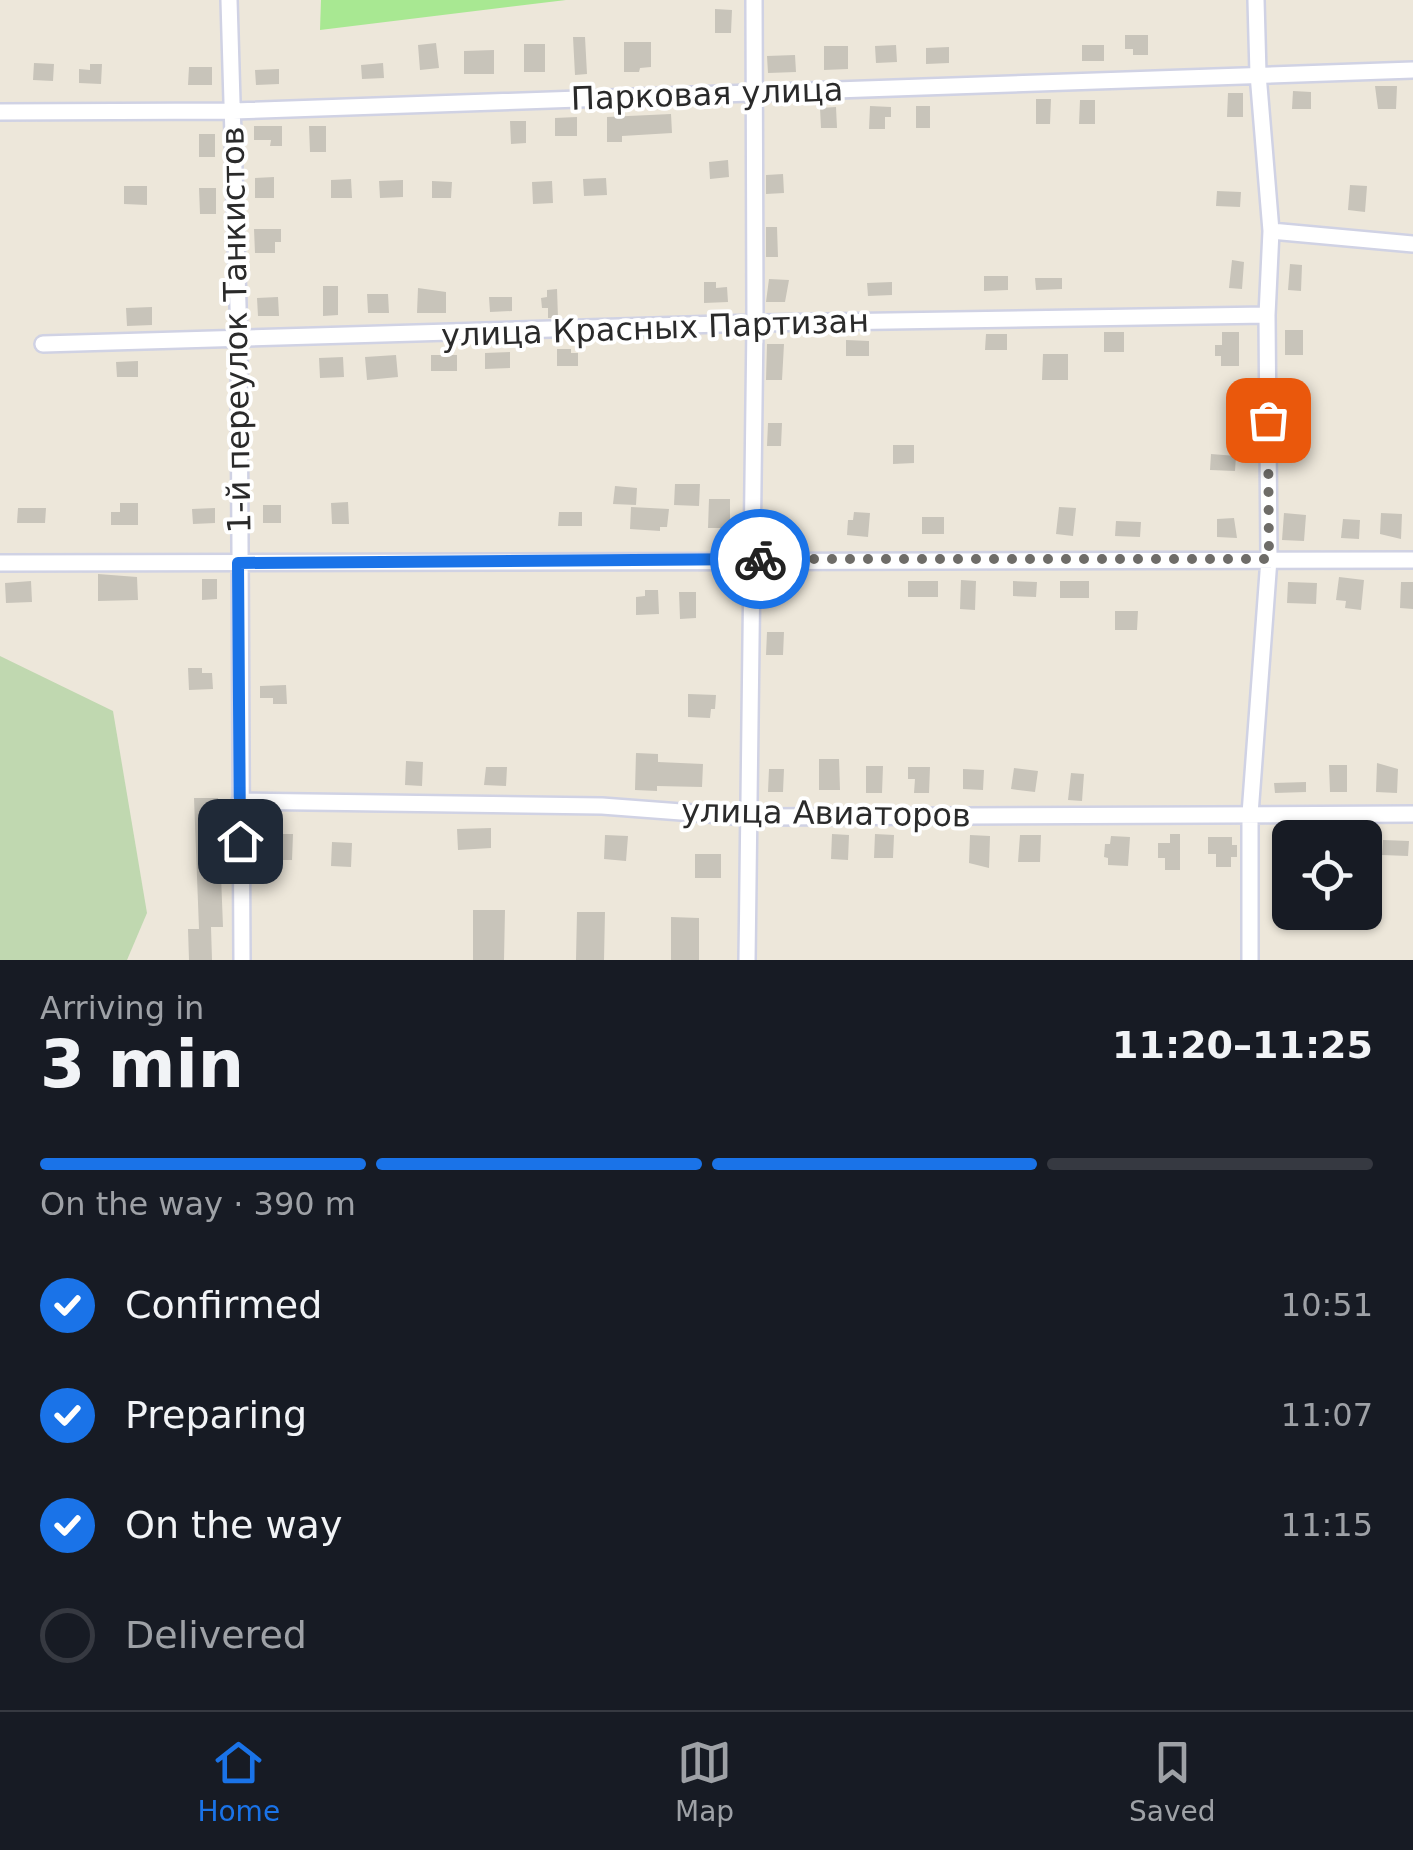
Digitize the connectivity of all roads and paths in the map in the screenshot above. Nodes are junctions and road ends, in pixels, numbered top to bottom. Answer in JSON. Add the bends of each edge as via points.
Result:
{"nodes":[{"id":1,"x":229,"y":0,"type":"edge"},
{"id":2,"x":754,"y":0,"type":"edge"},
{"id":3,"x":1256,"y":0,"type":"edge"},
{"id":4,"x":1413,"y":70,"type":"edge"},
{"id":5,"x":1258,"y":74,"type":"junction"},
{"id":6,"x":752,"y":92,"type":"junction"},
{"id":7,"x":233,"y":111,"type":"junction"},
{"id":8,"x":0,"y":112,"type":"edge"},
{"id":9,"x":1271,"y":231,"type":"junction"},
{"id":10,"x":1413,"y":244,"type":"edge"},
{"id":11,"x":1268,"y":315,"type":"junction"},
{"id":12,"x":755,"y":323,"type":"junction"},
{"id":13,"x":239,"y":340,"type":"junction"},
{"id":14,"x":44,"y":344,"type":"dead end"},
{"id":15,"x":752,"y":559,"type":"junction"},
{"id":16,"x":1269,"y":559,"type":"junction"},
{"id":17,"x":1413,"y":560,"type":"edge"},
{"id":18,"x":0,"y":563,"type":"edge"},
{"id":19,"x":238,"y":563,"type":"junction"},
{"id":20,"x":240,"y":801,"type":"junction"},
{"id":21,"x":1250,"y":814,"type":"junction"},
{"id":22,"x":1413,"y":814,"type":"edge"},
{"id":23,"x":747,"y":817,"type":"junction"},
{"id":24,"x":242,"y":960,"type":"edge"},
{"id":25,"x":746,"y":960,"type":"edge"},
{"id":26,"x":1250,"y":960,"type":"edge"}],
"edges":[{"from":1,"to":7,"type":"street","name":"1-й переулок Танкистов"},
{"from":2,"to":6,"type":"street"},
{"from":3,"to":5,"type":"street"},
{"from":4,"to":5,"type":"street","name":"Парковая улица"},
{"from":5,"to":6,"type":"street","name":"Парковая улица"},
{"from":5,"to":9,"type":"street"},
{"from":6,"to":7,"type":"street","name":"Парковая улица"},
{"from":6,"to":12,"type":"street"},
{"from":7,"to":8,"type":"street","name":"Парковая улица"},
{"from":7,"to":13,"type":"street","name":"1-й переулок Танкистов"},
{"from":9,"to":10,"type":"street"},
{"from":9,"to":11,"type":"street"},
{"from":11,"to":12,"type":"street","name":"улица Красных Партизан"},
{"from":11,"to":16,"type":"street"},
{"from":12,"to":13,"type":"street","name":"улица Красных Партизан"},
{"from":12,"to":15,"type":"street"},
{"from":13,"to":14,"type":"street","name":"улица Красных Партизан"},
{"from":13,"to":19,"type":"street","name":"1-й переулок Танкистов"},
{"from":15,"to":16,"type":"street"},
{"from":15,"to":19,"type":"street"},
{"from":15,"to":23,"type":"street"},
{"from":16,"to":17,"type":"street"},
{"from":16,"to":21,"type":"street"},
{"from":18,"to":19,"type":"street"},
{"from":19,"to":20,"type":"street","name":"1-й переулок Танкистов"},
{"from":20,"to":23,"type":"street","name":"улица Авиаторов","via":[[602,806]]},
{"from":20,"to":24,"type":"street","name":"1-й переулок Танкистов"},
{"from":21,"to":22,"type":"street","name":"улица Авиаторов"},
{"from":21,"to":23,"type":"street","name":"улица Авиаторов"},
{"from":21,"to":26,"type":"street"},
{"from":23,"to":25,"type":"street"}]}
